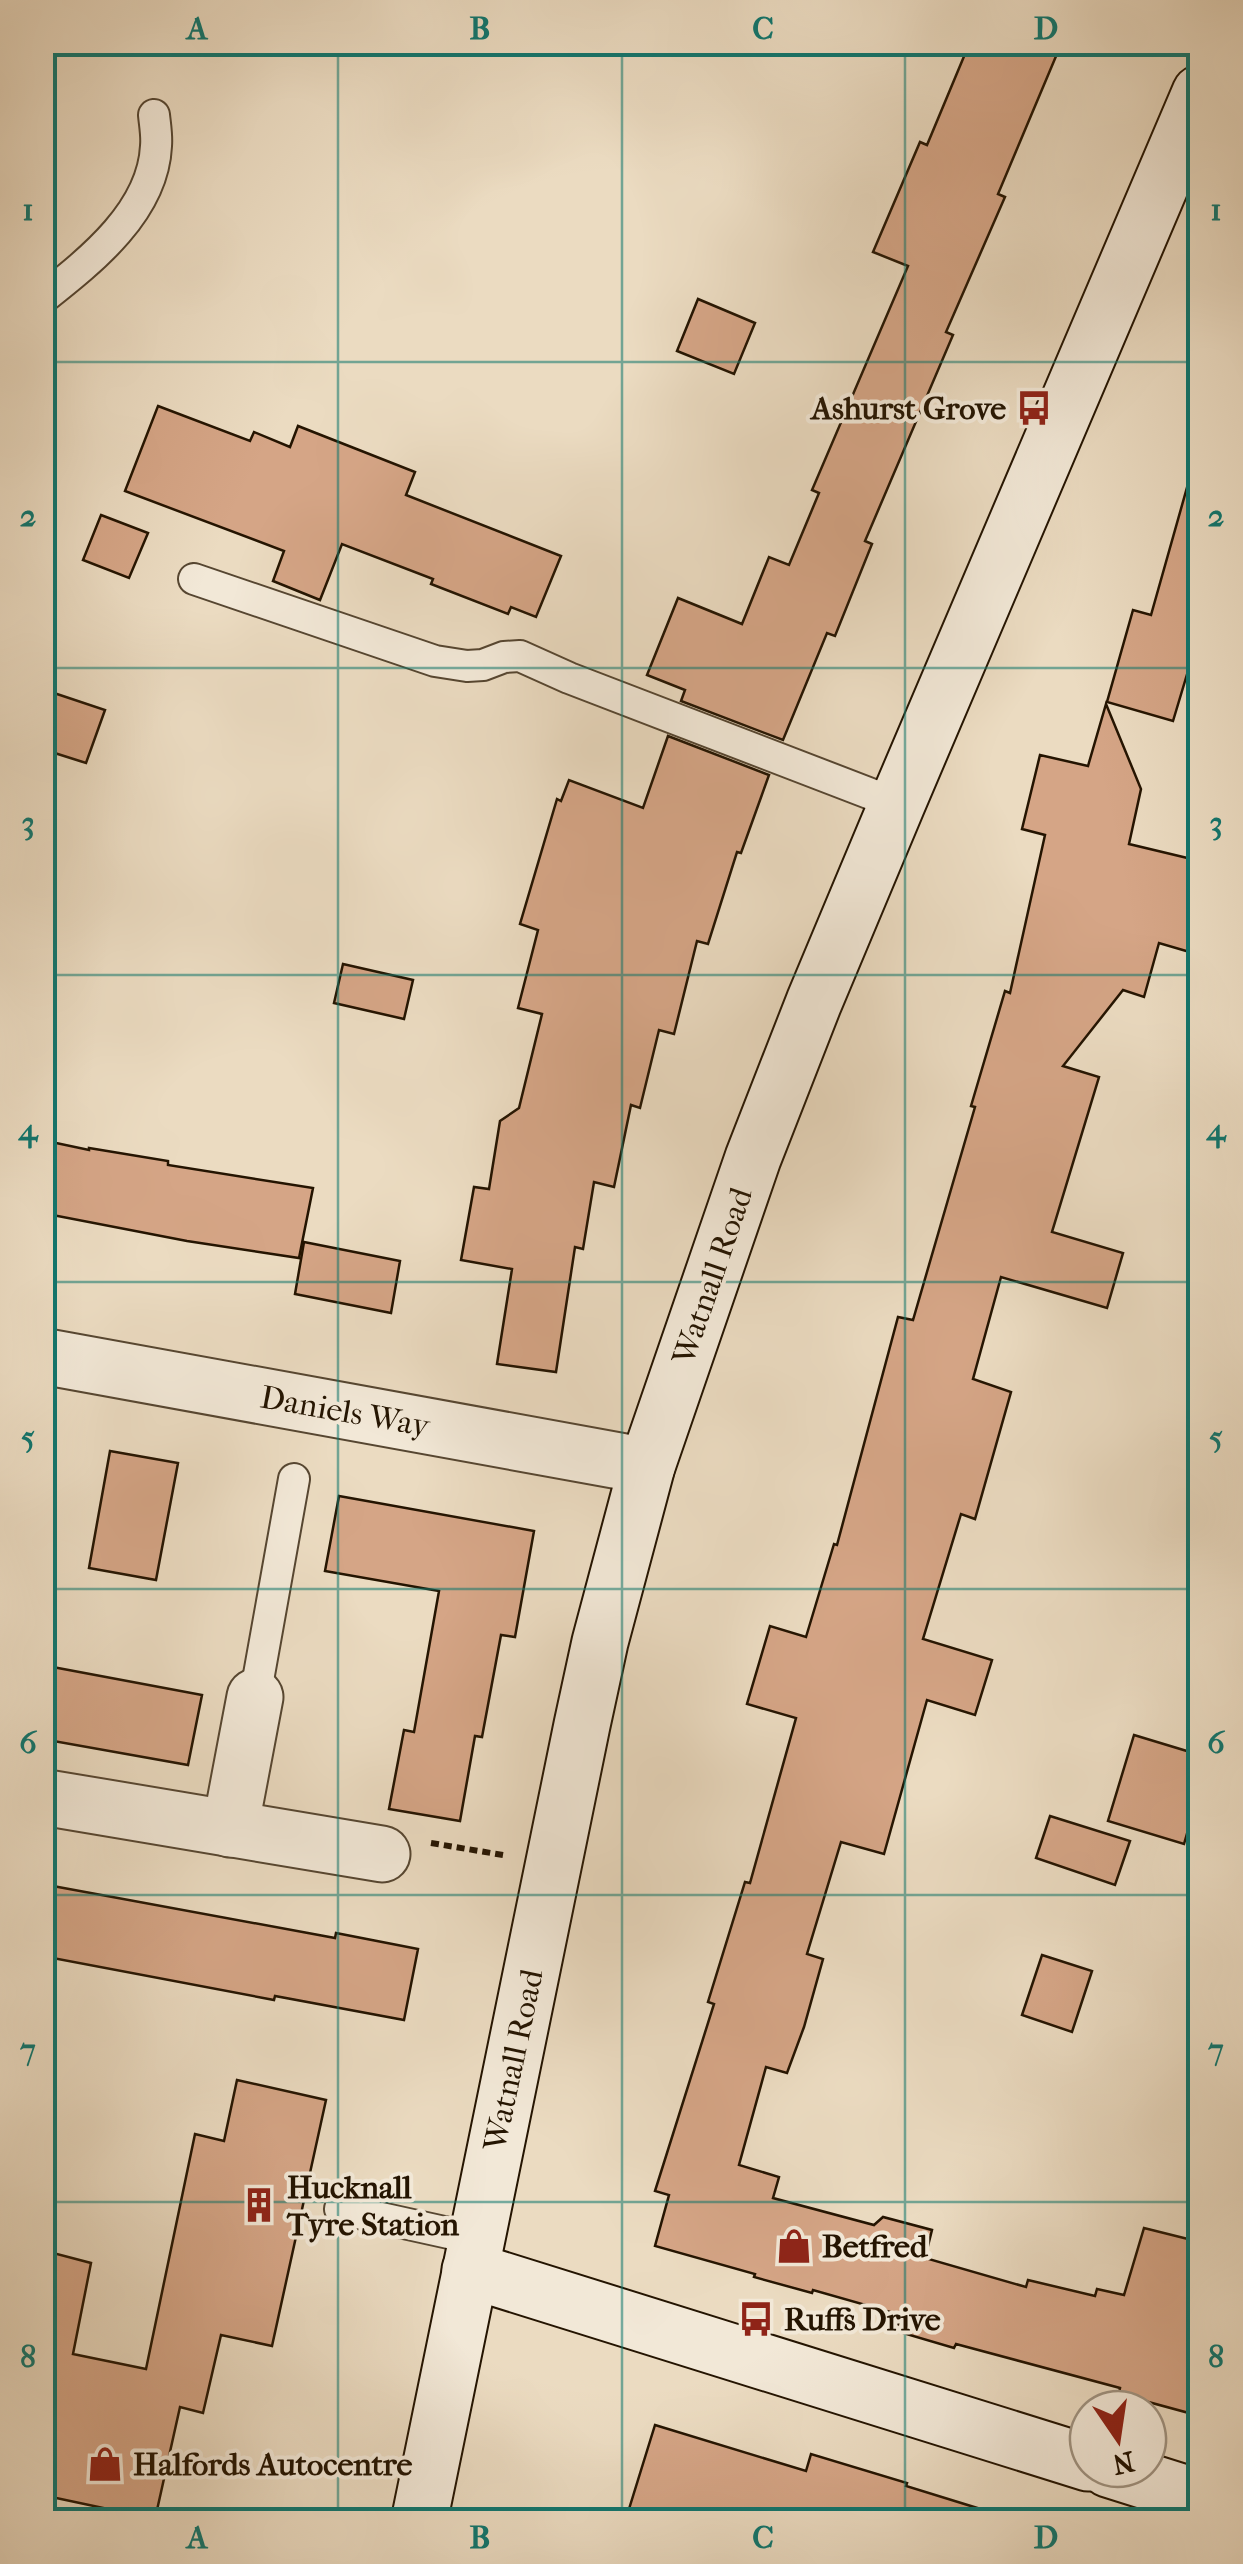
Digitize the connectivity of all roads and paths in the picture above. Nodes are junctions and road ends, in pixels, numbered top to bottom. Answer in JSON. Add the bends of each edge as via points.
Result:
{"nodes":[{"id":1,"x":1200,"y":92,"type":"edge"},
{"id":2,"x":154,"y":115,"type":"dead end"},
{"id":3,"x":42,"y":298,"type":"edge"},
{"id":4,"x":194,"y":578,"type":"dead end"},
{"id":5,"x":898,"y":804,"type":"junction"},
{"id":6,"x":42,"y":1356,"type":"edge"},
{"id":7,"x":647,"y":1466,"type":"junction"},
{"id":8,"x":294,"y":1479,"type":"dead end"},
{"id":9,"x":255,"y":1697,"type":"joint"},
{"id":10,"x":42,"y":1797,"type":"edge"},
{"id":11,"x":230,"y":1829,"type":"junction"},
{"id":12,"x":382,"y":1854,"type":"joint"},
{"id":13,"x":554,"y":1863,"type":"junction"},
{"id":14,"x":340,"y":2209,"type":"dead end"},
{"id":15,"x":473,"y":2255,"type":"junction"},
{"id":16,"x":1068,"y":2456,"type":"edge"},
{"id":17,"x":1168,"y":2488,"type":"edge"},
{"id":18,"x":1200,"y":2498,"type":"edge"},
{"id":19,"x":418,"y":2522,"type":"edge"}],
"edges":[{"from":1,"to":5,"type":"main road","name":"Watnall Road"},
{"from":2,"to":3,"type":"lane","via":[[156,148],[147,187],[124,223]]},
{"from":4,"to":5,"type":"lane","via":[[434,661],[467,666],[520,656]]},
{"from":5,"to":7,"type":"main road","name":"Watnall Road","via":[[752,1158]]},
{"from":6,"to":7,"type":"main road","name":"Daniels Way"},
{"from":7,"to":13,"type":"main road","name":"Watnall Road","via":[[600,1642]]},
{"from":8,"to":9,"type":"lane"},
{"from":9,"to":11,"type":"main road"},
{"from":10,"to":11,"type":"main road"},
{"from":11,"to":12,"type":"main road"},
{"from":12,"to":13,"type":"path","via":[[412,1840]]},
{"from":13,"to":15,"type":"main road","name":"Watnall Road"},
{"from":14,"to":15,"type":"lane"},
{"from":15,"to":16,"type":"main road"},
{"from":15,"to":19,"type":"main road","name":"Watnall Road"},
{"from":17,"to":18,"type":"main road"}]}
